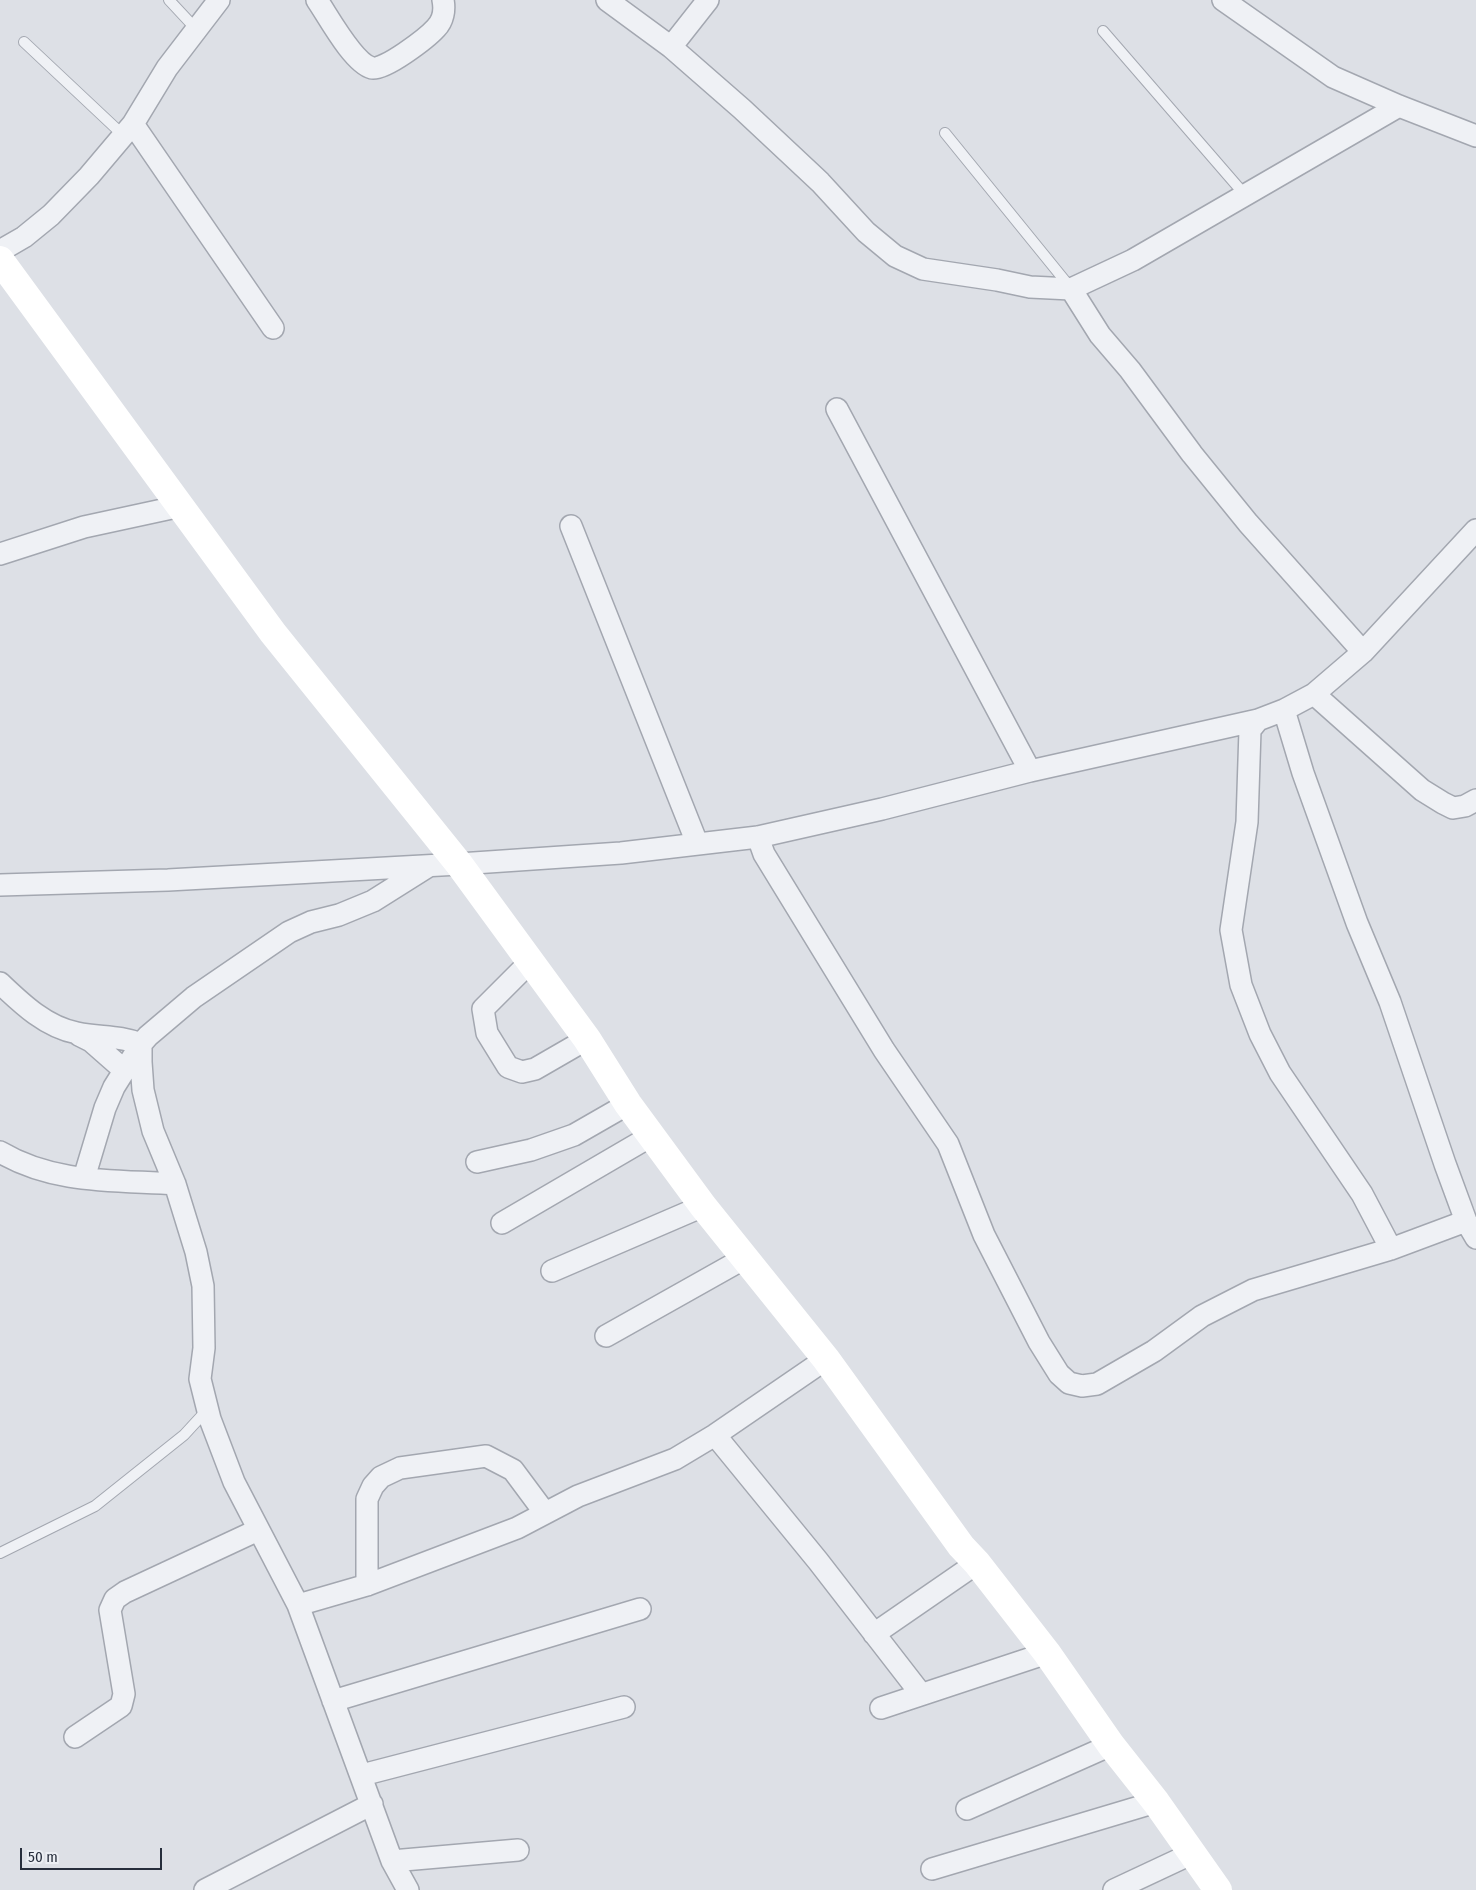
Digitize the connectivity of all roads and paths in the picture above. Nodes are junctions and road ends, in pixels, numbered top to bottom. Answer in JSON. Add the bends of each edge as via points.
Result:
{"nodes":[{"id":1,"x":169,"y":0,"type":"edge"},
{"id":2,"x":220,"y":0,"type":"edge"},
{"id":3,"x":317,"y":0,"type":"edge"},
{"id":4,"x":443,"y":0,"type":"edge"},
{"id":5,"x":607,"y":0,"type":"edge"},
{"id":6,"x":708,"y":0,"type":"edge"},
{"id":7,"x":1223,"y":0,"type":"edge"},
{"id":8,"x":196,"y":30,"type":"junction"},
{"id":9,"x":1103,"y":31,"type":"dead end"},
{"id":10,"x":24,"y":42,"type":"dead end"},
{"id":11,"x":671,"y":46,"type":"junction"},
{"id":12,"x":1398,"y":106,"type":"junction"},
{"id":13,"x":128,"y":130,"type":"junction"},
{"id":14,"x":945,"y":133,"type":"dead end"},
{"id":15,"x":1476,"y":136,"type":"edge"},
{"id":16,"x":1245,"y":195,"type":"junction"},
{"id":17,"x":0,"y":251,"type":"edge"},
{"id":18,"x":0,"y":260,"type":"edge"},
{"id":19,"x":1071,"y":289,"type":"junction"},
{"id":20,"x":273,"y":328,"type":"dead end"},
{"id":21,"x":837,"y":409,"type":"dead end"},
{"id":22,"x":181,"y":506,"type":"junction"},
{"id":23,"x":572,"y":526,"type":"dead end"},
{"id":24,"x":1476,"y":530,"type":"edge"},
{"id":25,"x":0,"y":554,"type":"edge"},
{"id":26,"x":1363,"y":652,"type":"junction"},
{"id":27,"x":1314,"y":694,"type":"junction"},
{"id":28,"x":1284,"y":710,"type":"junction"},
{"id":29,"x":1258,"y":720,"type":"junction"},
{"id":30,"x":1030,"y":771,"type":"junction"},
{"id":31,"x":1476,"y":800,"type":"edge"},
{"id":32,"x":758,"y":837,"type":"junction"},
{"id":33,"x":697,"y":843,"type":"junction"},
{"id":34,"x":459,"y":864,"type":"junction"},
{"id":35,"x":428,"y":866,"type":"junction"},
{"id":36,"x":0,"y":885,"type":"edge"},
{"id":37,"x":530,"y":962,"type":"junction"},
{"id":38,"x":0,"y":982,"type":"edge"},
{"id":39,"x":76,"y":1033,"type":"junction"},
{"id":40,"x":587,"y":1039,"type":"junction"},
{"id":41,"x":141,"y":1044,"type":"junction"},
{"id":42,"x":124,"y":1070,"type":"junction"},
{"id":43,"x":628,"y":1104,"type":"junction"},
{"id":44,"x":651,"y":1136,"type":"junction"},
{"id":45,"x":0,"y":1152,"type":"edge"},
{"id":46,"x":477,"y":1162,"type":"dead end"},
{"id":47,"x":84,"y":1178,"type":"junction"},
{"id":48,"x":175,"y":1184,"type":"junction"},
{"id":49,"x":702,"y":1206,"type":"junction"},
{"id":50,"x":502,"y":1223,"type":"dead end"},
{"id":51,"x":1471,"y":1230,"type":"edge"},
{"id":52,"x":1391,"y":1249,"type":"junction"},
{"id":53,"x":743,"y":1259,"type":"junction"},
{"id":54,"x":552,"y":1270,"type":"dead end"},
{"id":55,"x":606,"y":1336,"type":"dead end"},
{"id":56,"x":826,"y":1358,"type":"junction"},
{"id":57,"x":208,"y":1410,"type":"junction"},
{"id":58,"x":715,"y":1436,"type":"junction"},
{"id":59,"x":545,"y":1513,"type":"junction"},
{"id":60,"x":258,"y":1530,"type":"junction"},
{"id":61,"x":0,"y":1553,"type":"edge"},
{"id":62,"x":978,"y":1563,"type":"junction"},
{"id":63,"x":366,"y":1585,"type":"junction"},
{"id":64,"x":298,"y":1606,"type":"junction"},
{"id":65,"x":640,"y":1609,"type":"dead end"},
{"id":66,"x":874,"y":1634,"type":"junction"},
{"id":67,"x":1047,"y":1653,"type":"junction"},
{"id":68,"x":921,"y":1694,"type":"junction"},
{"id":69,"x":334,"y":1701,"type":"junction"},
{"id":70,"x":624,"y":1706,"type":"dead end"},
{"id":71,"x":881,"y":1708,"type":"dead end"},
{"id":72,"x":76,"y":1737,"type":"dead end"},
{"id":73,"x":1110,"y":1745,"type":"junction"},
{"id":74,"x":362,"y":1775,"type":"junction"},
{"id":75,"x":1156,"y":1802,"type":"junction"},
{"id":76,"x":372,"y":1804,"type":"junction"},
{"id":77,"x":967,"y":1809,"type":"dead end"},
{"id":78,"x":518,"y":1850,"type":"dead end"},
{"id":79,"x":1193,"y":1853,"type":"junction"},
{"id":80,"x":392,"y":1861,"type":"junction"},
{"id":81,"x":932,"y":1869,"type":"dead end"},
{"id":82,"x":205,"y":1890,"type":"edge"},
{"id":83,"x":408,"y":1890,"type":"edge"},
{"id":84,"x":1114,"y":1890,"type":"edge"},
{"id":85,"x":1218,"y":1890,"type":"edge"}],
"edges":[{"from":1,"to":8,"type":"lane"},
{"from":2,"to":8,"type":"street"},
{"from":3,"to":4,"type":"street","via":[[347,44],[364,64],[373,69],[384,67],[436,28],[443,15]]},
{"from":5,"to":11,"type":"street"},
{"from":6,"to":11,"type":"street"},
{"from":7,"to":12,"type":"street","via":[[1333,77]]},
{"from":8,"to":13,"type":"street","via":[[167,68]]},
{"from":9,"to":16,"type":"lane"},
{"from":10,"to":13,"type":"lane"},
{"from":11,"to":19,"type":"street","via":[[806,169],[866,232],[895,256],[923,268],[1037,288]]},
{"from":12,"to":15,"type":"street"},
{"from":12,"to":16,"type":"street"},
{"from":13,"to":17,"type":"street","via":[[51,215]]},
{"from":13,"to":20,"type":"street"},
{"from":14,"to":19,"type":"lane"},
{"from":16,"to":19,"type":"street","via":[[1133,260]]},
{"from":18,"to":22,"type":"main road"},
{"from":19,"to":26,"type":"street","via":[[1100,335],[1192,454],[1248,523]]},
{"from":21,"to":30,"type":"street"},
{"from":22,"to":25,"type":"street","via":[[84,527]]},
{"from":22,"to":34,"type":"main road","via":[[273,633]]},
{"from":23,"to":33,"type":"street"},
{"from":24,"to":26,"type":"street"},
{"from":26,"to":27,"type":"street"},
{"from":27,"to":28,"type":"street"},
{"from":27,"to":31,"type":"street","via":[[1422,790],[1453,808]]},
{"from":28,"to":29,"type":"street"},
{"from":28,"to":51,"type":"street","via":[[1303,773],[1390,1002]]},
{"from":29,"to":30,"type":"street"},
{"from":29,"to":52,"type":"street","via":[[1250,730],[1247,822],[1231,930],[1242,986],[1260,1034],[1280,1073],[1362,1194]]},
{"from":30,"to":32,"type":"street"},
{"from":32,"to":33,"type":"street"},
{"from":32,"to":52,"type":"street","via":[[764,854],[884,1050],[948,1144],[984,1235],[1039,1342],[1069,1383],[1082,1386],[1097,1384],[1202,1316],[1253,1290]]},
{"from":33,"to":34,"type":"street","via":[[620,853]]},
{"from":34,"to":35,"type":"street"},
{"from":34,"to":37,"type":"main road"},
{"from":35,"to":36,"type":"street"},
{"from":35,"to":41,"type":"street","via":[[373,901],[289,932],[194,997]]},
{"from":37,"to":40,"type":"main road"},
{"from":37,"to":40,"type":"street","via":[[483,1008],[487,1032],[508,1067],[522,1072],[535,1069]]},
{"from":38,"to":39,"type":"street","via":[[33,1013]]},
{"from":39,"to":41,"type":"street","via":[[122,1037]]},
{"from":39,"to":42,"type":"street","via":[[91,1041]]},
{"from":40,"to":43,"type":"main road"},
{"from":41,"to":42,"type":"street"},
{"from":41,"to":48,"type":"street","via":[[143,1090],[148,1115]]},
{"from":42,"to":47,"type":"street","via":[[105,1108]]},
{"from":43,"to":44,"type":"main road"},
{"from":43,"to":46,"type":"street","via":[[574,1136]]},
{"from":44,"to":49,"type":"main road"},
{"from":44,"to":50,"type":"street"},
{"from":45,"to":47,"type":"street","via":[[23,1165],[50,1174]]},
{"from":47,"to":48,"type":"street"},
{"from":48,"to":57,"type":"street","via":[[203,1286],[204,1348],[200,1379]]},
{"from":49,"to":53,"type":"main road"},
{"from":49,"to":54,"type":"street"},
{"from":51,"to":52,"type":"street"},
{"from":53,"to":55,"type":"street"},
{"from":53,"to":56,"type":"main road"},
{"from":56,"to":58,"type":"street"},
{"from":56,"to":62,"type":"main road","via":[[961,1546]]},
{"from":57,"to":60,"type":"street","via":[[234,1482]]},
{"from":57,"to":61,"type":"lane","via":[[184,1435],[95,1506]]},
{"from":58,"to":59,"type":"street","via":[[675,1459],[578,1496]]},
{"from":58,"to":66,"type":"street"},
{"from":59,"to":63,"type":"street","via":[[517,1528]]},
{"from":59,"to":63,"type":"street","via":[[513,1470],[486,1456],[400,1468],[381,1477],[367,1499]]},
{"from":60,"to":64,"type":"street"},
{"from":60,"to":72,"type":"street","via":[[115,1599],[110,1610],[124,1694],[121,1706]]},
{"from":62,"to":66,"type":"street"},
{"from":62,"to":67,"type":"main road"},
{"from":63,"to":64,"type":"street"},
{"from":64,"to":69,"type":"street"},
{"from":65,"to":69,"type":"street"},
{"from":66,"to":68,"type":"street"},
{"from":67,"to":68,"type":"street"},
{"from":67,"to":73,"type":"main road"},
{"from":68,"to":71,"type":"street"},
{"from":69,"to":74,"type":"street"},
{"from":70,"to":74,"type":"street"},
{"from":73,"to":75,"type":"main road"},
{"from":73,"to":77,"type":"street"},
{"from":74,"to":76,"type":"street"},
{"from":75,"to":79,"type":"main road"},
{"from":75,"to":81,"type":"street"},
{"from":76,"to":80,"type":"street"},
{"from":76,"to":82,"type":"street"},
{"from":78,"to":80,"type":"street"},
{"from":79,"to":84,"type":"street"},
{"from":79,"to":85,"type":"main road"},
{"from":80,"to":83,"type":"street"}]}
